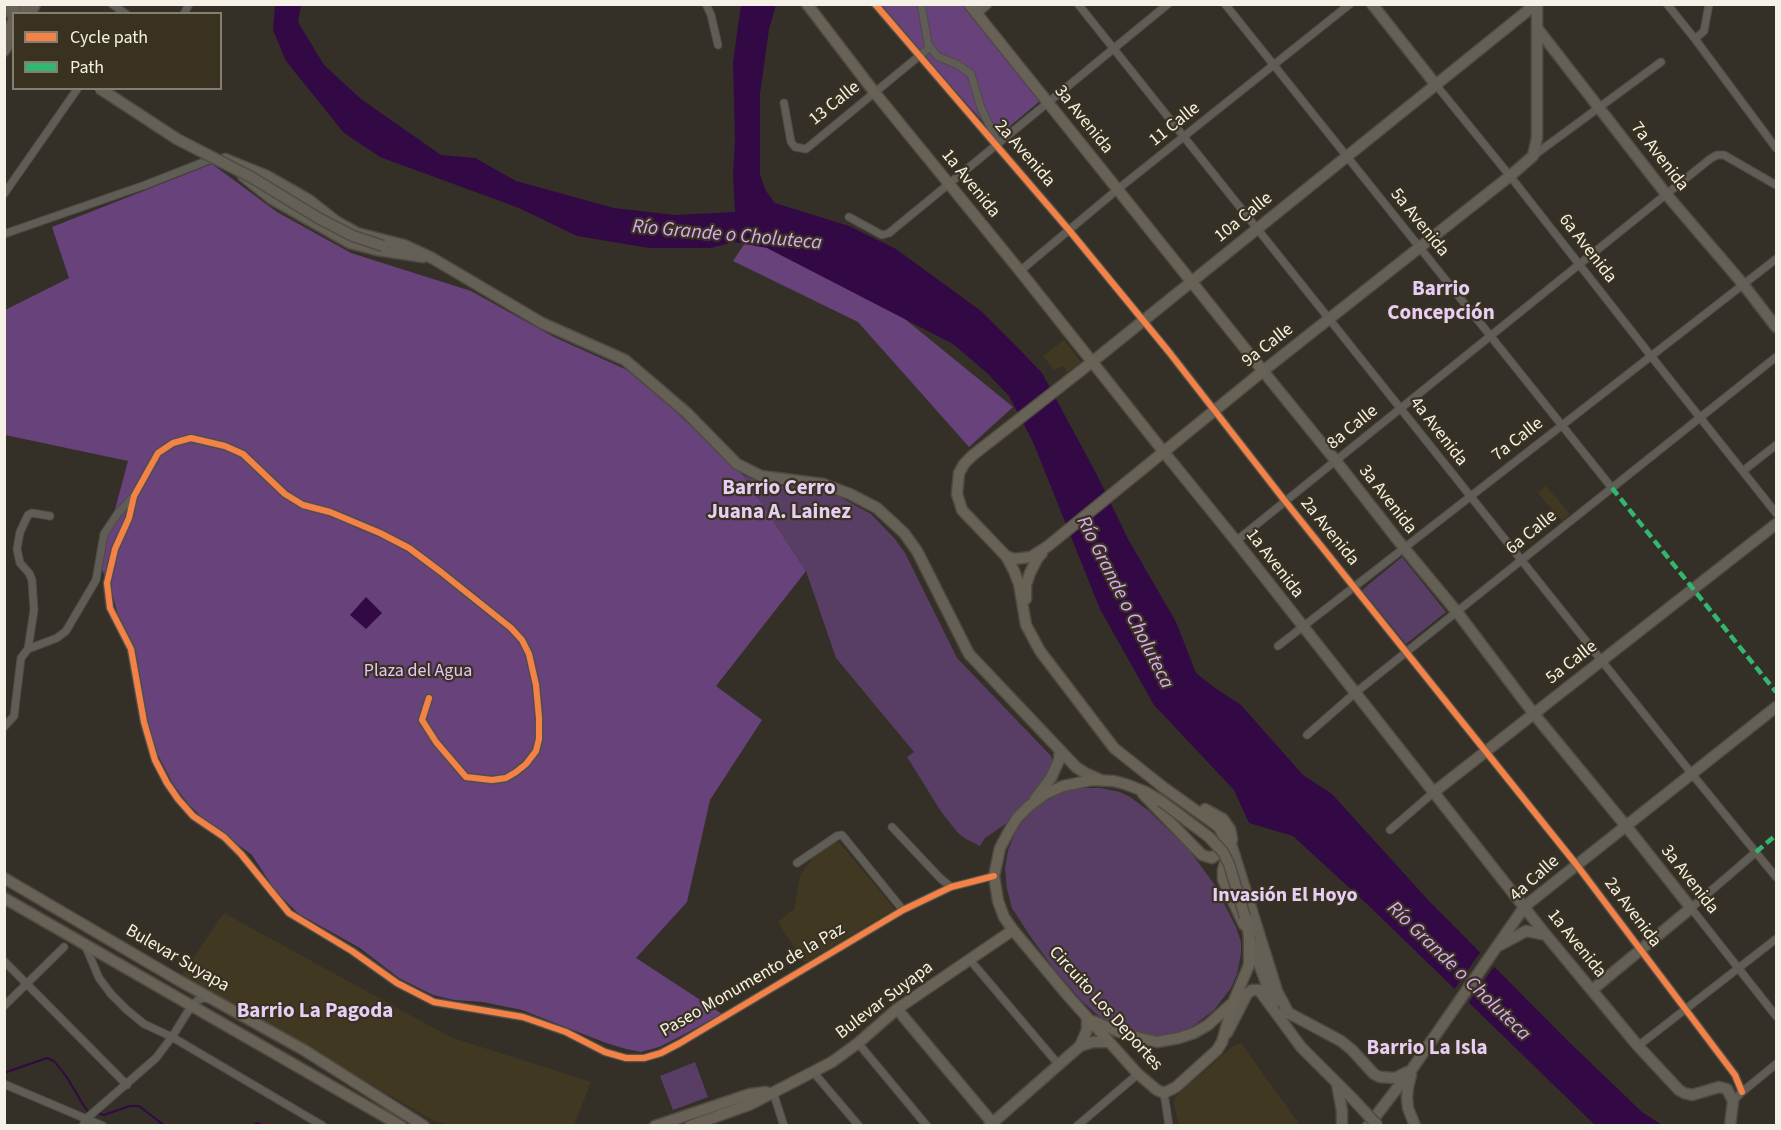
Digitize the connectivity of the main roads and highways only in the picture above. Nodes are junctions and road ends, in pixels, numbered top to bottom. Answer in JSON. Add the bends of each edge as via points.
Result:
{"nodes":[{"id":1,"x":13,"y":4,"type":"edge"},
{"id":2,"x":807,"y":4,"type":"edge"},
{"id":3,"x":973,"y":9,"type":"edge"},
{"id":4,"x":9,"y":16,"type":"edge"},
{"id":5,"x":4,"y":38,"type":"edge"},
{"id":6,"x":1092,"y":362,"type":"junction"},
{"id":7,"x":1263,"y":371,"type":"joint"},
{"id":8,"x":1163,"y":452,"type":"junction"},
{"id":9,"x":1051,"y":543,"type":"junction"},
{"id":10,"x":1006,"y":556,"type":"junction"},
{"id":11,"x":1137,"y":788,"type":"junction"},
{"id":12,"x":4,"y":878,"type":"edge"},
{"id":13,"x":4,"y":898,"type":"edge"},
{"id":14,"x":1013,"y":930,"type":"junction"},
{"id":15,"x":1249,"y":936,"type":"junction"},
{"id":16,"x":1233,"y":1003,"type":"junction"},
{"id":17,"x":1087,"y":1018,"type":"junction"},
{"id":18,"x":773,"y":1092,"type":"junction"},
{"id":19,"x":401,"y":1125,"type":"edge"},
{"id":20,"x":424,"y":1125,"type":"edge"},
{"id":21,"x":655,"y":1125,"type":"edge"},
{"id":22,"x":690,"y":1125,"type":"edge"}],
"edges":[{"from":1,"to":4,"type":"main road"},
{"from":2,"to":6,"type":"main road","name":"1a Avenida"},
{"from":3,"to":7,"type":"main road","name":"3a Avenida"},
{"from":4,"to":5,"type":"main road"},
{"from":6,"to":8,"type":"main road","name":"1a Avenida"},
{"from":6,"to":10,"type":"main road","name":"10a Calle","via":[[973,455],[959,473],[959,504]]},
{"from":7,"to":8,"type":"main road","name":"9a Calle"},
{"from":8,"to":9,"type":"main road","name":"9a Calle"},
{"from":9,"to":10,"type":"main road","via":[[1031,557]]},
{"from":9,"to":15,"type":"main road","via":[[1037,559],[1026,585],[1031,624],[1038,638],[1130,755],[1223,819],[1230,829],[1231,844],[1223,880]]},
{"from":10,"to":11,"type":"main road","via":[[1019,584],[1026,625],[1040,651],[1114,748],[1219,827],[1224,837],[1217,854],[1212,858],[1202,855]]},
{"from":11,"to":14,"type":"main road","name":"Circuito Los Deportes","via":[[1114,781],[1082,781],[1045,794],[1017,818],[1000,848],[994,876],[998,902]]},
{"from":11,"to":15,"type":"main road","name":"Circuito Los Deportes","bridge":true,"via":[[1161,801],[1223,852]]},
{"from":12,"to":20,"type":"main road","name":"Bulevar Suyapa","via":[[304,1050]]},
{"from":13,"to":19,"type":"main road","name":"Bulevar Suyapa"},
{"from":14,"to":17,"type":"main road","name":"Circuito Los Deportes"},
{"from":14,"to":18,"type":"main road","name":"Bulevar Suyapa","via":[[897,1009],[832,1062]]},
{"from":15,"to":16,"type":"main road","name":"Circuito Los Deportes","via":[[1249,965]]},
{"from":16,"to":17,"type":"main road","via":[[1208,1025],[1179,1038],[1157,1042],[1124,1034]]},
{"from":16,"to":17,"type":"main road","name":"Circuito Los Deportes","via":[[1217,1050],[1164,1093],[1138,1074]]},
{"from":18,"to":21,"type":"main road","name":"Bulevar Suyapa","via":[[750,1094]]},
{"from":18,"to":22,"type":"main road","name":"Bulevar Suyapa","via":[[749,1105]]}]}
